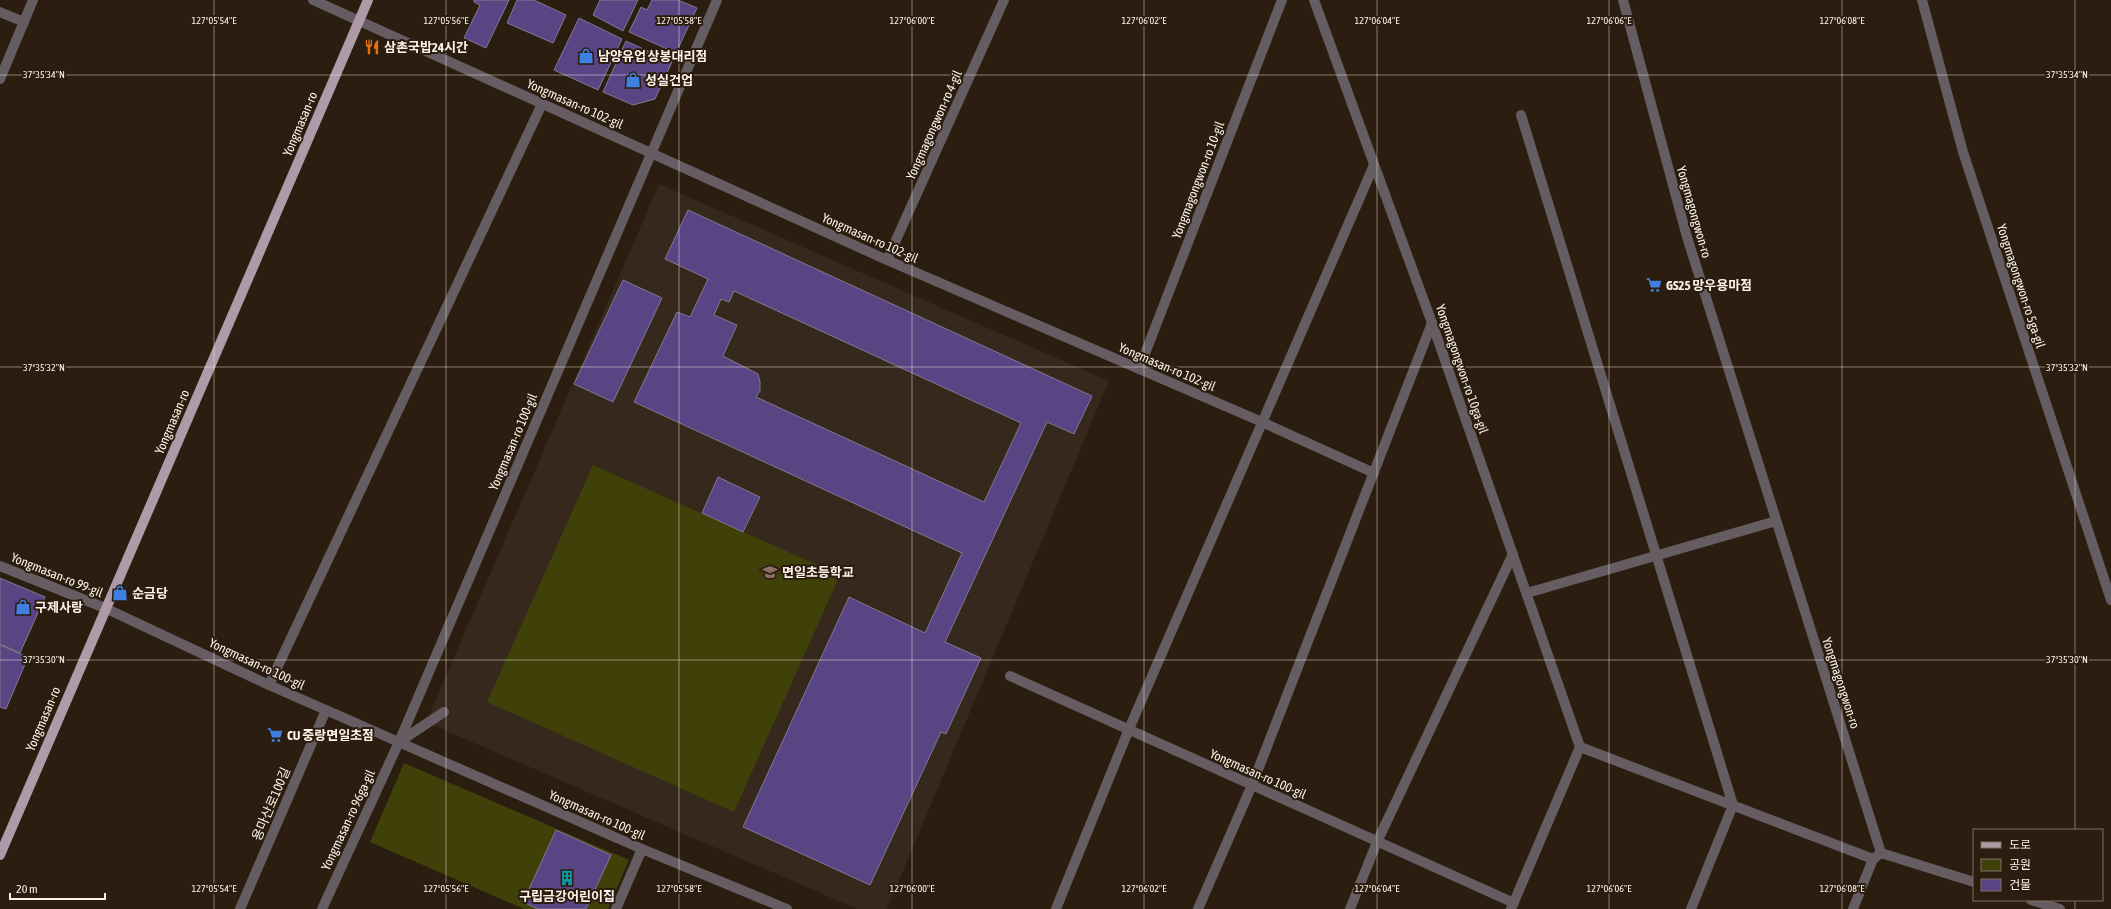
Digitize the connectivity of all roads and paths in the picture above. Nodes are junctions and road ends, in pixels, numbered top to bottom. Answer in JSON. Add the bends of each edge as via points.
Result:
{"nodes":[{"id":1,"x":34,"y":0,"type":"edge"},
{"id":2,"x":313,"y":0,"type":"edge"},
{"id":3,"x":368,"y":0,"type":"edge"},
{"id":4,"x":717,"y":0,"type":"edge"},
{"id":5,"x":1004,"y":0,"type":"edge"},
{"id":6,"x":1282,"y":0,"type":"edge"},
{"id":7,"x":1314,"y":0,"type":"edge"},
{"id":8,"x":1623,"y":0,"type":"edge"},
{"id":9,"x":1922,"y":0,"type":"edge"},
{"id":10,"x":0,"y":12,"type":"edge"},
{"id":11,"x":359,"y":21,"type":"junction"},
{"id":12,"x":24,"y":22,"type":"junction"},
{"id":13,"x":0,"y":78,"type":"edge"},
{"id":14,"x":542,"y":104,"type":"junction"},
{"id":15,"x":1521,"y":115,"type":"dead end"},
{"id":16,"x":651,"y":153,"type":"junction"},
{"id":17,"x":1374,"y":165,"type":"junction"},
{"id":18,"x":887,"y":260,"type":"junction"},
{"id":19,"x":1432,"y":323,"type":"junction"},
{"id":20,"x":1138,"y":369,"type":"junction"},
{"id":21,"x":1262,"y":422,"type":"junction"},
{"id":22,"x":1374,"y":473,"type":"junction"},
{"id":23,"x":1776,"y":521,"type":"junction"},
{"id":24,"x":1513,"y":554,"type":"junction"},
{"id":25,"x":1657,"y":555,"type":"junction"},
{"id":26,"x":0,"y":566,"type":"edge"},
{"id":27,"x":1527,"y":593,"type":"junction"},
{"id":28,"x":2111,"y":600,"type":"edge"},
{"id":29,"x":105,"y":608,"type":"junction"},
{"id":30,"x":1010,"y":676,"type":"dead end"},
{"id":31,"x":269,"y":685,"type":"junction"},
{"id":32,"x":326,"y":710,"type":"junction"},
{"id":33,"x":444,"y":712,"type":"dead end"},
{"id":34,"x":1129,"y":729,"type":"junction"},
{"id":35,"x":399,"y":742,"type":"junction"},
{"id":36,"x":1580,"y":747,"type":"junction"},
{"id":37,"x":1252,"y":785,"type":"junction"},
{"id":38,"x":1733,"y":805,"type":"junction"},
{"id":39,"x":1377,"y":842,"type":"junction"},
{"id":40,"x":642,"y":849,"type":"junction"},
{"id":41,"x":0,"y":854,"type":"edge"},
{"id":42,"x":1877,"y":856,"type":"junction"},
{"id":43,"x":1973,"y":882,"type":"edge"},
{"id":44,"x":2034,"y":901,"type":"edge"},
{"id":45,"x":772,"y":906,"type":"edge"},
{"id":46,"x":1512,"y":906,"type":"edge"},
{"id":47,"x":240,"y":909,"type":"edge"},
{"id":48,"x":322,"y":909,"type":"edge"},
{"id":49,"x":616,"y":909,"type":"edge"},
{"id":50,"x":787,"y":909,"type":"edge"},
{"id":51,"x":1056,"y":909,"type":"edge"},
{"id":52,"x":1198,"y":909,"type":"edge"},
{"id":53,"x":1350,"y":909,"type":"edge"},
{"id":54,"x":1691,"y":909,"type":"edge"},
{"id":55,"x":1852,"y":909,"type":"edge"},
{"id":56,"x":2060,"y":909,"type":"edge"}],
"edges":[{"from":1,"to":12,"type":"street"},
{"from":2,"to":11,"type":"street","name":"Yongmasan-ro 102-gil"},
{"from":3,"to":11,"type":"main road","name":"Yongmasan-ro"},
{"from":4,"to":16,"type":"street","name":"Yongmasan-ro 100-gil"},
{"from":5,"to":18,"type":"street","name":"Yongmagongwon-ro 4-gil"},
{"from":6,"to":20,"type":"street","name":"Yongmagongwon-ro 10-gil"},
{"from":7,"to":17,"type":"street","name":"Yongmagongwon-ro 10ga-gil"},
{"from":8,"to":23,"type":"street","name":"Yongmagongwon-ro","via":[[1687,237]]},
{"from":9,"to":28,"type":"street","name":"Yongmagongwon-ro 5ga-gil","via":[[1963,152]]},
{"from":10,"to":12,"type":"street"},
{"from":11,"to":14,"type":"street","name":"Yongmasan-ro 102-gil"},
{"from":11,"to":29,"type":"main road","name":"Yongmasan-ro"},
{"from":12,"to":13,"type":"street"},
{"from":14,"to":16,"type":"street","name":"Yongmasan-ro 102-gil"},
{"from":14,"to":31,"type":"street"},
{"from":15,"to":25,"type":"street"},
{"from":16,"to":18,"type":"street","name":"Yongmasan-ro 102-gil"},
{"from":16,"to":35,"type":"street","name":"Yongmasan-ro 100-gil"},
{"from":17,"to":19,"type":"street","name":"Yongmagongwon-ro 10ga-gil"},
{"from":17,"to":21,"type":"street"},
{"from":18,"to":20,"type":"street","name":"Yongmasan-ro 102-gil"},
{"from":19,"to":22,"type":"street"},
{"from":19,"to":24,"type":"street","name":"Yongmagongwon-ro 10ga-gil"},
{"from":20,"to":21,"type":"street","name":"Yongmasan-ro 102-gil"},
{"from":21,"to":22,"type":"street","name":"Yongmasan-ro 102-gil"},
{"from":21,"to":34,"type":"street"},
{"from":22,"to":37,"type":"street"},
{"from":23,"to":25,"type":"street"},
{"from":23,"to":42,"type":"street","name":"Yongmagongwon-ro"},
{"from":24,"to":27,"type":"street","name":"Yongmagongwon-ro 10ga-gil"},
{"from":24,"to":39,"type":"street"},
{"from":25,"to":27,"type":"street"},
{"from":25,"to":38,"type":"street"},
{"from":26,"to":29,"type":"street","name":"Yongmasan-ro 99-gil"},
{"from":27,"to":36,"type":"street","name":"Yongmagongwon-ro 10ga-gil"},
{"from":29,"to":31,"type":"street","name":"Yongmasan-ro 100-gil"},
{"from":29,"to":41,"type":"main road","name":"Yongmasan-ro"},
{"from":30,"to":34,"type":"street","name":"Yongmasan-ro 100-gil"},
{"from":31,"to":32,"type":"street","name":"Yongmasan-ro 100-gil"},
{"from":32,"to":35,"type":"street","name":"Yongmasan-ro 100-gil"},
{"from":32,"to":47,"type":"street","name":"용마산로100길"},
{"from":33,"to":35,"type":"street"},
{"from":34,"to":37,"type":"street","name":"Yongmasan-ro 100-gil"},
{"from":34,"to":51,"type":"street"},
{"from":35,"to":40,"type":"street","name":"Yongmasan-ro 100-gil"},
{"from":35,"to":48,"type":"street","name":"Yongmasan-ro 96ga-gil"},
{"from":36,"to":38,"type":"street"},
{"from":36,"to":46,"type":"street","name":"Yongmasan-ro 100-gil"},
{"from":37,"to":39,"type":"street","name":"Yongmasan-ro 100-gil"},
{"from":37,"to":52,"type":"street"},
{"from":38,"to":42,"type":"street"},
{"from":38,"to":54,"type":"street"},
{"from":39,"to":46,"type":"street","name":"Yongmasan-ro 100-gil"},
{"from":39,"to":53,"type":"street"},
{"from":40,"to":45,"type":"street","name":"Yongmasan-ro 100-gil"},
{"from":40,"to":49,"type":"street"},
{"from":42,"to":43,"type":"street"},
{"from":42,"to":55,"type":"street"},
{"from":44,"to":56,"type":"street"},
{"from":45,"to":50,"type":"street","name":"Yongmasan-ro 100-gil"}]}
